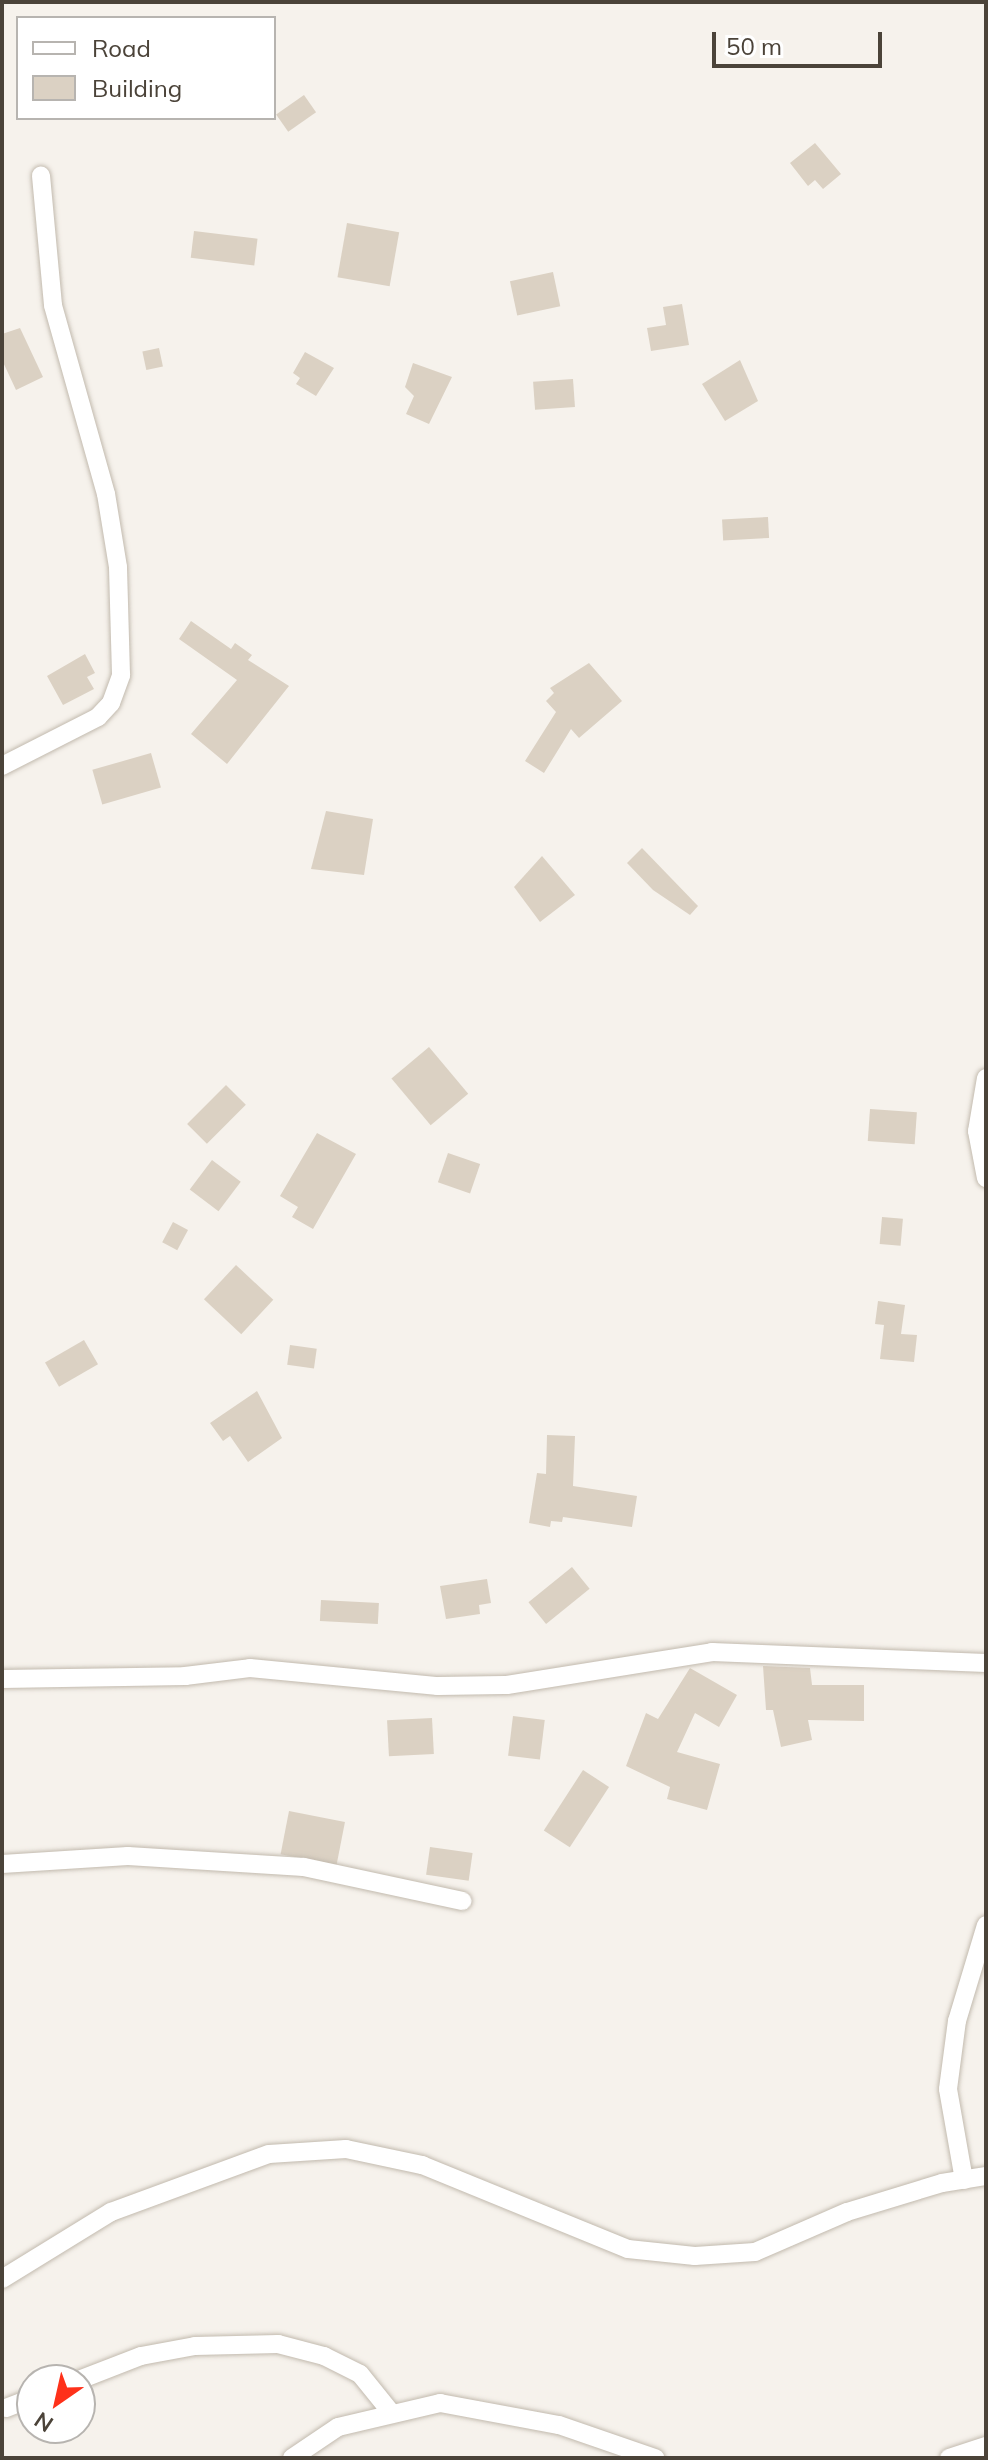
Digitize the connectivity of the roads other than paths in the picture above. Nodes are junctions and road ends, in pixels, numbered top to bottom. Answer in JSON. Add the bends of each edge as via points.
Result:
{"nodes":[{"id":1,"x":41,"y":176,"type":"dead end"},
{"id":2,"x":2,"y":766,"type":"edge"},
{"id":3,"x":986,"y":1078,"type":"edge"},
{"id":4,"x":986,"y":1178,"type":"edge"},
{"id":5,"x":986,"y":1663,"type":"edge"},
{"id":6,"x":2,"y":1679,"type":"edge"},
{"id":7,"x":2,"y":1864,"type":"edge"},
{"id":8,"x":462,"y":1901,"type":"dead end"},
{"id":9,"x":986,"y":1925,"type":"edge"},
{"id":10,"x":986,"y":2176,"type":"edge"},
{"id":11,"x":964,"y":2180,"type":"junction"},
{"id":12,"x":2,"y":2279,"type":"edge"},
{"id":13,"x":96,"y":2373,"type":"edge"},
{"id":14,"x":16,"y":2404,"type":"edge"},
{"id":15,"x":6,"y":2408,"type":"dead end"},
{"id":16,"x":390,"y":2411,"type":"junction"},
{"id":17,"x":986,"y":2446,"type":"edge"},
{"id":18,"x":292,"y":2458,"type":"edge"},
{"id":19,"x":655,"y":2458,"type":"edge"},
{"id":20,"x":949,"y":2458,"type":"edge"}],
"edges":[{"from":1,"to":2,"type":"street","via":[[53,305],[106,494],[118,567],[121,675],[111,703],[98,717]]},
{"from":3,"to":4,"type":"street","via":[[977,1131]]},
{"from":5,"to":6,"type":"street","via":[[712,1652],[507,1685],[438,1686],[250,1668],[185,1676]]},
{"from":7,"to":8,"type":"street","via":[[128,1856],[304,1867]]},
{"from":9,"to":11,"type":"street","via":[[957,2021],[948,2089]]},
{"from":10,"to":11,"type":"street"},
{"from":11,"to":12,"type":"street","via":[[847,2212],[755,2252],[695,2256],[628,2249],[422,2165],[346,2149],[269,2154],[111,2212]]},
{"from":13,"to":16,"type":"street","via":[[181,2348],[278,2344],[324,2356],[360,2374]]},
{"from":14,"to":15,"type":"street"},
{"from":16,"to":18,"type":"street","via":[[338,2427]]},
{"from":16,"to":19,"type":"street","via":[[440,2403],[559,2425]]},
{"from":17,"to":20,"type":"street"}]}
